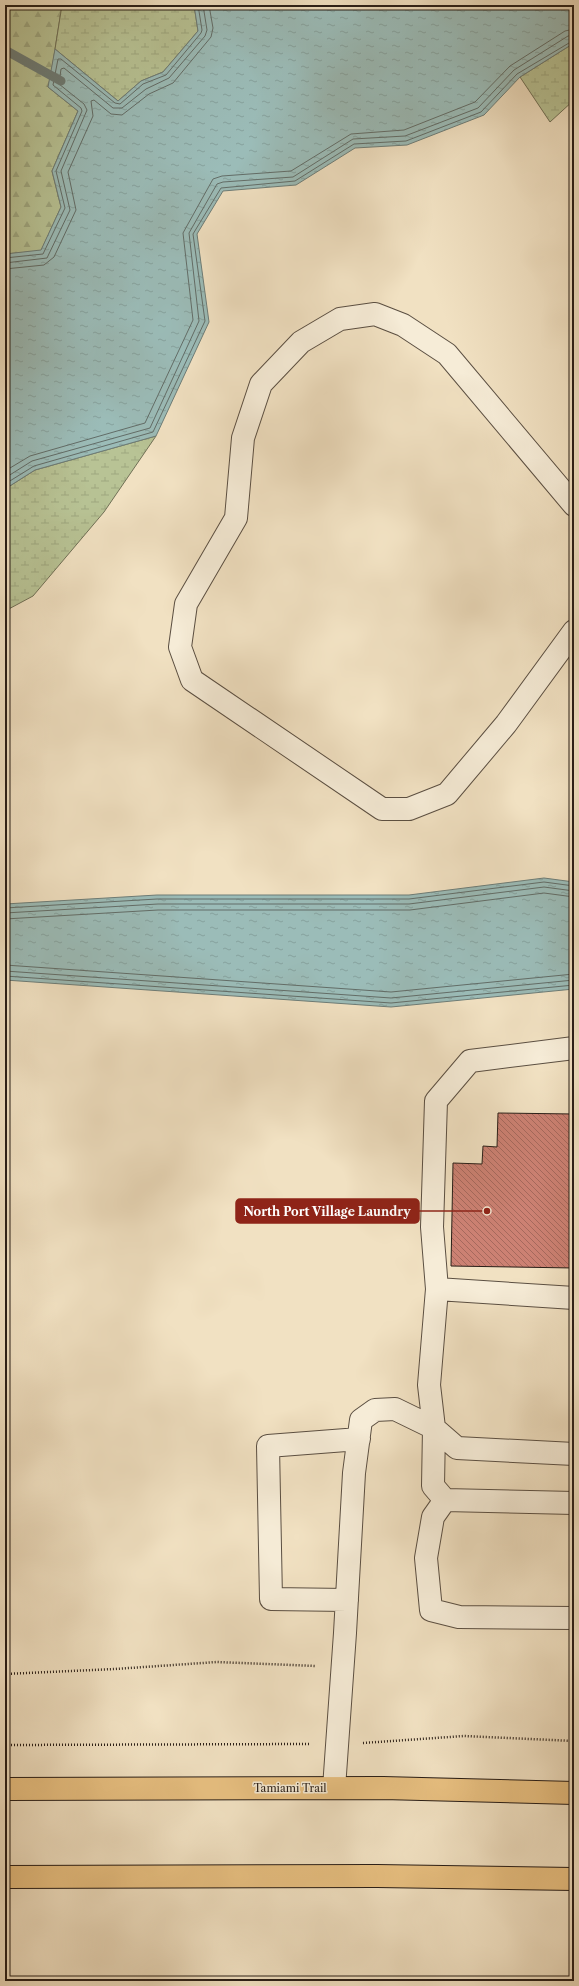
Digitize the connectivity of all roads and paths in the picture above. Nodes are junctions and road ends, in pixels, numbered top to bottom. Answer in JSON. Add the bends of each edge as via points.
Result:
{"nodes":[{"id":1,"x":574,"y":505,"type":"edge"},
{"id":2,"x":574,"y":631,"type":"edge"},
{"id":3,"x":574,"y":1048,"type":"edge"},
{"id":4,"x":437,"y":1289,"type":"junction"},
{"id":5,"x":574,"y":1298,"type":"edge"},
{"id":6,"x":434,"y":1428,"type":"junction"},
{"id":7,"x":359,"y":1439,"type":"junction"},
{"id":8,"x":574,"y":1454,"type":"edge"},
{"id":9,"x":445,"y":1500,"type":"junction"},
{"id":10,"x":574,"y":1502,"type":"edge"},
{"id":11,"x":347,"y":1600,"type":"junction"},
{"id":12,"x":574,"y":1618,"type":"edge"},
{"id":13,"x":343,"y":1667,"type":"junction"},
{"id":14,"x":5,"y":1674,"type":"edge"},
{"id":15,"x":574,"y":1741,"type":"edge"},
{"id":16,"x":337,"y":1744,"type":"junction"},
{"id":17,"x":5,"y":1745,"type":"edge"},
{"id":18,"x":334,"y":1788,"type":"junction"},
{"id":19,"x":5,"y":1789,"type":"edge"},
{"id":20,"x":574,"y":1792,"type":"edge"},
{"id":21,"x":5,"y":1877,"type":"edge"},
{"id":22,"x":574,"y":1879,"type":"edge"}],
"edges":[{"from":1,"to":2,"type":"lane","via":[[447,354],[403,325],[375,314],[340,319],[301,342],[261,384],[243,438],[236,518],[186,604],[180,647],[192,680],[382,809],[409,809],[447,794],[506,724]]},
{"from":3,"to":4,"type":"lane","via":[[470,1061],[436,1101],[432,1227]]},
{"from":4,"to":5,"type":"lane"},
{"from":4,"to":6,"type":"lane","via":[[429,1385]]},
{"from":6,"to":7,"type":"lane","via":[[395,1409],[375,1410],[361,1420]]},
{"from":6,"to":8,"type":"lane","via":[[457,1448]]},
{"from":6,"to":9,"type":"lane","via":[[432,1486]]},
{"from":7,"to":11,"type":"lane","via":[[354,1474]]},
{"from":7,"to":11,"type":"lane","via":[[268,1446],[271,1599]]},
{"from":9,"to":10,"type":"lane"},
{"from":9,"to":12,"type":"lane","via":[[433,1517],[426,1558],[431,1610],[460,1617]]},
{"from":11,"to":13,"type":"lane"},
{"from":13,"to":14,"type":"path","via":[[217,1662]]},
{"from":13,"to":16,"type":"lane"},
{"from":15,"to":16,"type":"path","via":[[464,1736]]},
{"from":16,"to":17,"type":"path"},
{"from":16,"to":18,"type":"lane"},
{"from":18,"to":19,"type":"main road","name":"Tamiami Trail"},
{"from":18,"to":20,"type":"main road","name":"Tamiami Trail"},
{"from":21,"to":22,"type":"main road","via":[[377,1876]]}]}
